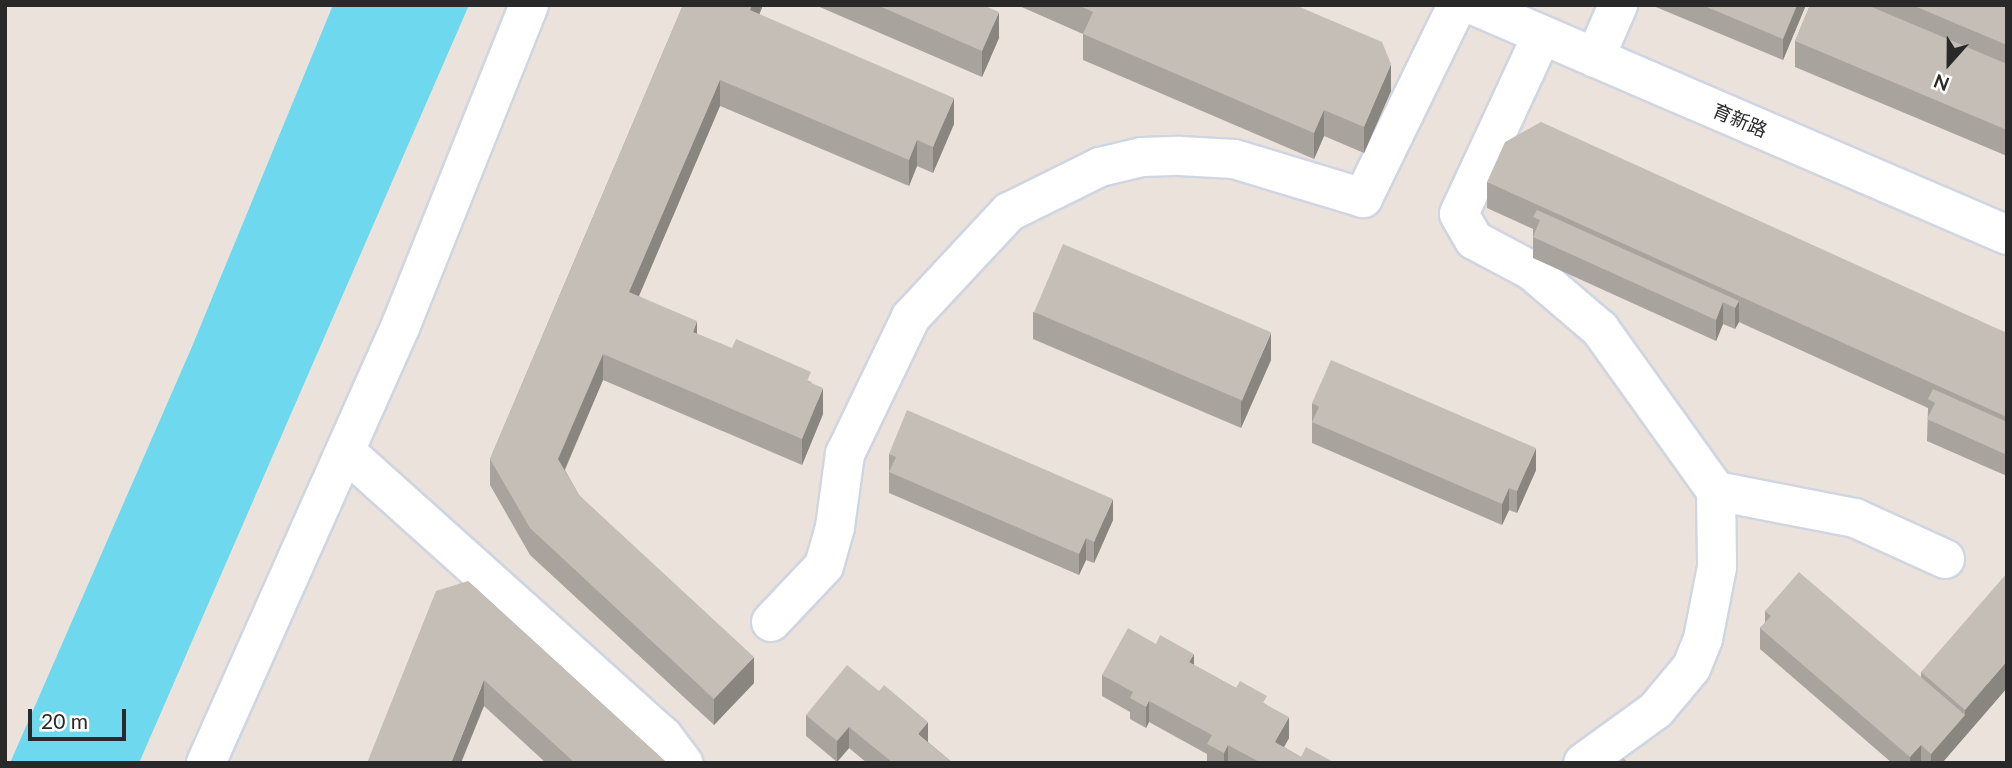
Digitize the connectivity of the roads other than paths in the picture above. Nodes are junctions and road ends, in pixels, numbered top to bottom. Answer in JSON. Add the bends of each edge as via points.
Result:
{"nodes":[{"id":1,"x":529,"y":5,"type":"edge"},
{"id":2,"x":1457,"y":5,"type":"edge"},
{"id":3,"x":1473,"y":5,"type":"edge"},
{"id":4,"x":1618,"y":5,"type":"edge"},
{"id":5,"x":1542,"y":35,"type":"junction"},
{"id":6,"x":1595,"y":58,"type":"junction"},
{"id":7,"x":2007,"y":235,"type":"edge"},
{"id":8,"x":345,"y":451,"type":"junction"},
{"id":9,"x":1716,"y":491,"type":"junction"},
{"id":10,"x":1945,"y":559,"type":"dead end"},
{"id":11,"x":771,"y":622,"type":"dead end"},
{"id":12,"x":206,"y":763,"type":"edge"},
{"id":13,"x":683,"y":763,"type":"edge"},
{"id":14,"x":1583,"y":763,"type":"edge"}],
"edges":[{"from":1,"to":8,"type":"street","via":[[401,325]]},
{"from":2,"to":11,"type":"street","via":[[1363,198],[1234,159],[1142,157],[1100,167],[1009,212],[911,317],[845,454],[835,527],[824,566]]},
{"from":3,"to":5,"type":"street","name":"育新路"},
{"from":4,"to":6,"type":"street"},
{"from":5,"to":6,"type":"street","name":"育新路"},
{"from":5,"to":9,"type":"street","via":[[1459,214],[1474,240],[1532,271],[1600,329]]},
{"from":6,"to":7,"type":"street","name":"育新路"},
{"from":8,"to":12,"type":"street"},
{"from":8,"to":13,"type":"street","via":[[663,736]]},
{"from":9,"to":10,"type":"street","via":[[1855,518]]},
{"from":9,"to":14,"type":"street","via":[[1717,567],[1703,639],[1691,668],[1656,710]]}]}
